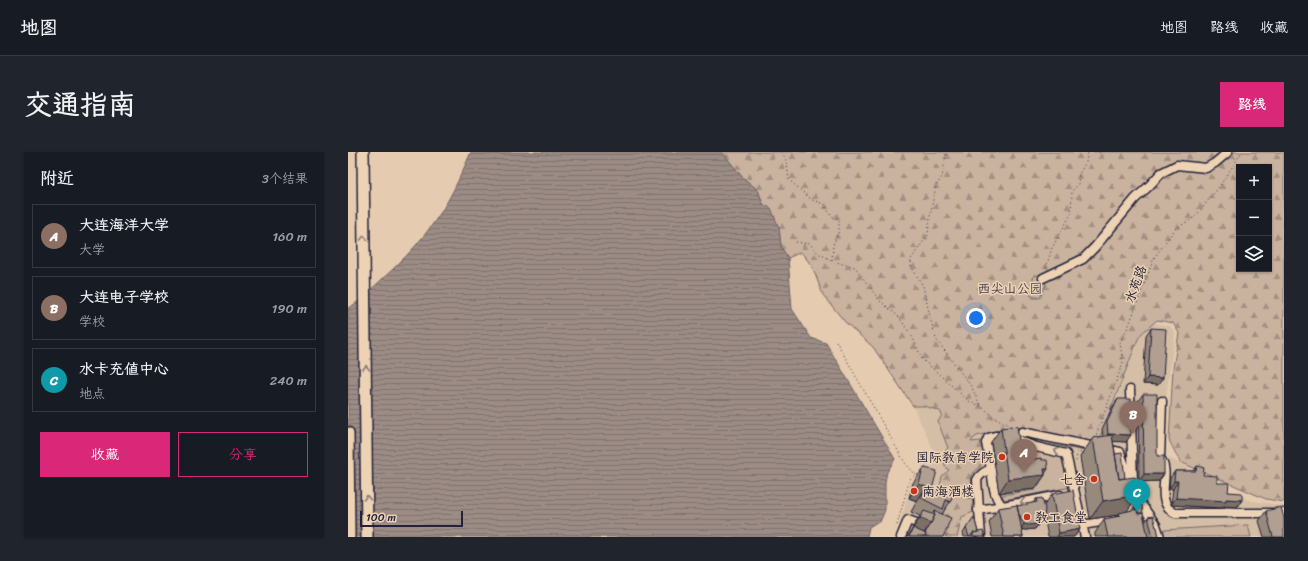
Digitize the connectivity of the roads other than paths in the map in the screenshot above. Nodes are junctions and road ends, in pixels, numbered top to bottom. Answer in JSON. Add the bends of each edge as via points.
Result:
{"nodes":[{"id":1,"x":363,"y":152,"type":"edge"},
{"id":2,"x":1228,"y":152,"type":"edge"},
{"id":3,"x":1043,"y":278,"type":"road end"},
{"id":4,"x":1130,"y":390,"type":"dead end"},
{"id":5,"x":1162,"y":401,"type":"dead end"},
{"id":6,"x":1022,"y":432,"type":"road end"},
{"id":7,"x":348,"y":433,"type":"edge"},
{"id":8,"x":991,"y":469,"type":"junction"},
{"id":9,"x":1132,"y":486,"type":"junction"},
{"id":10,"x":1075,"y":492,"type":"junction"},
{"id":11,"x":1003,"y":506,"type":"junction"},
{"id":12,"x":978,"y":510,"type":"junction"},
{"id":13,"x":1284,"y":513,"type":"edge"},
{"id":14,"x":1121,"y":518,"type":"edge"},
{"id":15,"x":922,"y":525,"type":"edge"},
{"id":16,"x":1082,"y":525,"type":"junction"},
{"id":17,"x":349,"y":537,"type":"edge"},
{"id":18,"x":367,"y":537,"type":"edge"},
{"id":19,"x":901,"y":537,"type":"edge"},
{"id":20,"x":980,"y":537,"type":"edge"},
{"id":21,"x":1085,"y":537,"type":"edge"},
{"id":22,"x":1160,"y":537,"type":"edge"}],
"edges":[{"from":18,"to":1,"type":"highway","one_way":true},
{"from":2,"to":3,"type":"street","via":[[1206,168],[1177,165],[1161,173],[1083,259]]},
{"from":4,"to":9,"type":"street","via":[[1134,468]]},
{"from":5,"to":13,"type":"street","via":[[1160,458],[1165,464],[1164,498],[1168,509],[1175,513]]},
{"from":6,"to":9,"type":"street","via":[[1120,452]]},
{"from":7,"to":17,"type":"highway"},
{"from":10,"to":8,"type":"street","one_way":true,"via":[[1066,454],[1009,436],[988,438],[986,443]]},
{"from":8,"to":11,"type":"street","via":[[996,496]]},
{"from":8,"to":12,"type":"street","via":[[979,475],[977,480]]},
{"from":9,"to":22,"type":"street","via":[[1136,497],[1156,525]]},
{"from":10,"to":11,"type":"street","one_way":true},
{"from":10,"to":16,"type":"street"},
{"from":11,"to":12,"type":"street"},
{"from":12,"to":20,"type":"street"},
{"from":14,"to":16,"type":"street"},
{"from":15,"to":19,"type":"street","via":[[908,520]]},
{"from":16,"to":21,"type":"street"}]}
